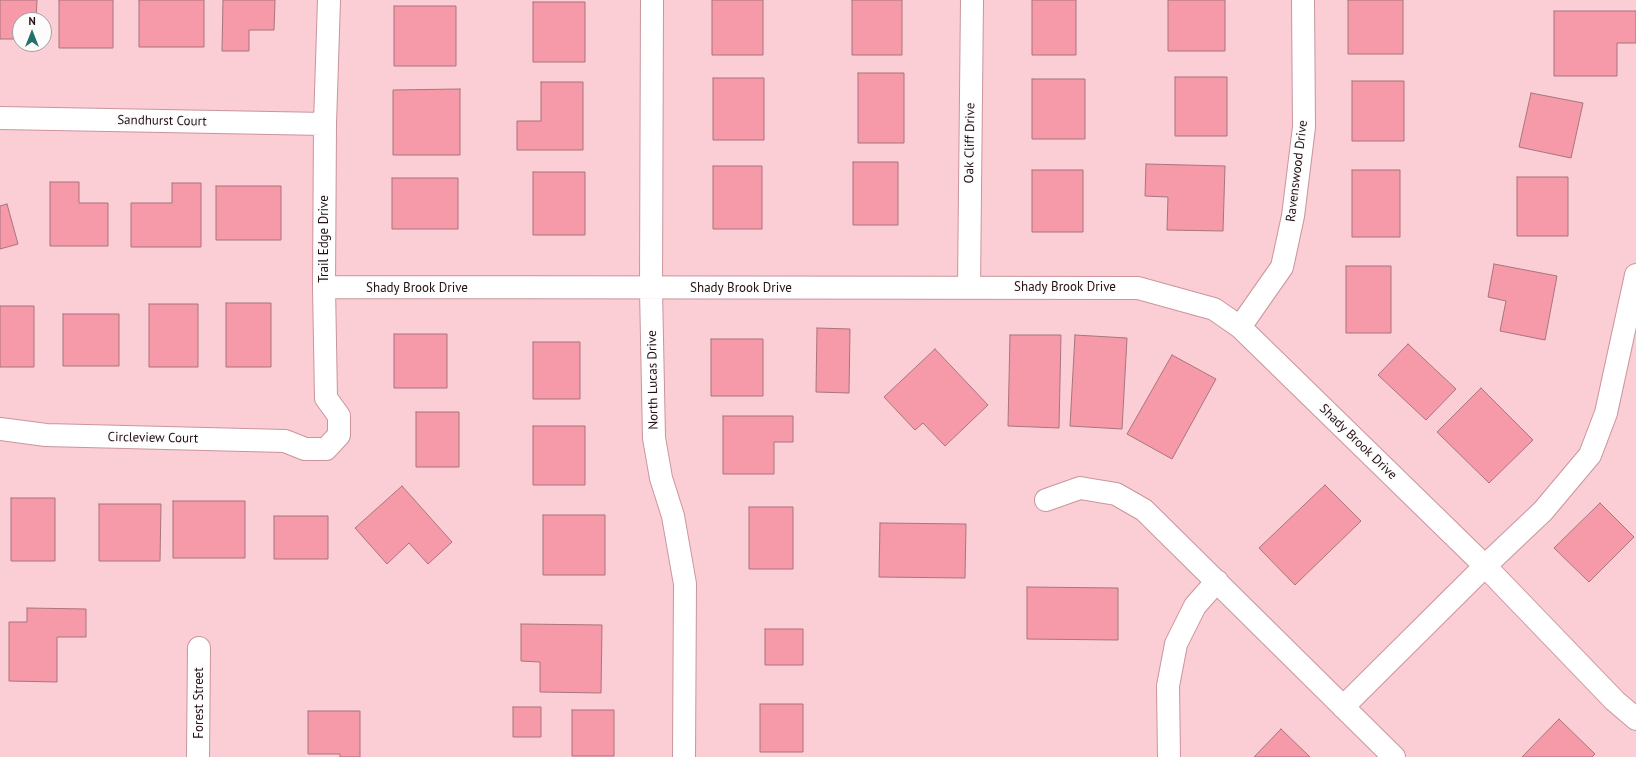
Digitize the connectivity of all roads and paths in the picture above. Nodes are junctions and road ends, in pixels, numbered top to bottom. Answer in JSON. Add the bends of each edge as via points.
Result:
{"nodes":[{"id":1,"x":329,"y":0,"type":"edge"},
{"id":2,"x":652,"y":0,"type":"edge"},
{"id":3,"x":972,"y":0,"type":"edge"},
{"id":4,"x":1303,"y":0,"type":"edge"},
{"id":5,"x":0,"y":118,"type":"edge"},
{"id":6,"x":325,"y":124,"type":"junction"},
{"id":7,"x":1636,"y":275,"type":"edge"},
{"id":8,"x":324,"y":287,"type":"junction"},
{"id":9,"x":969,"y":287,"type":"junction"},
{"id":10,"x":651,"y":289,"type":"junction"},
{"id":11,"x":1240,"y":327,"type":"junction"},
{"id":12,"x":0,"y":429,"type":"edge"},
{"id":13,"x":305,"y":449,"type":"joint"},
{"id":14,"x":1046,"y":500,"type":"dead end"},
{"id":15,"x":1484,"y":566,"type":"junction"},
{"id":16,"x":1217,"y":581,"type":"junction"},
{"id":17,"x":199,"y":648,"type":"dead end"},
{"id":18,"x":1343,"y":707,"type":"junction"},
{"id":19,"x":1636,"y":719,"type":"edge"},
{"id":20,"x":198,"y":757,"type":"edge"},
{"id":21,"x":684,"y":757,"type":"edge"},
{"id":22,"x":1169,"y":757,"type":"edge"},
{"id":23,"x":1394,"y":757,"type":"edge"}],
"edges":[{"from":1,"to":6,"type":"street","name":"Trail Edge Drive"},
{"from":2,"to":10,"type":"street","name":"North Lucas Drive"},
{"from":3,"to":9,"type":"street","name":"Oak Cliff Drive"},
{"from":4,"to":11,"type":"street","name":"Ravenswood Drive","via":[[1304,127],[1293,216],[1282,267]]},
{"from":5,"to":6,"type":"street","name":"Sandhurst Court"},
{"from":6,"to":8,"type":"street","name":"Trail Edge Drive"},
{"from":7,"to":15,"type":"street","via":[[1606,413],[1590,455],[1543,511]]},
{"from":8,"to":10,"type":"street","name":"Shady Brook Drive"},
{"from":8,"to":13,"type":"street","name":"Trail Edge Drive","via":[[326,398],[339,416],[339,435],[326,449]]},
{"from":9,"to":10,"type":"street","name":"Shady Brook Drive"},
{"from":9,"to":11,"type":"street","name":"Shady Brook Drive","via":[[1138,288],[1214,309]]},
{"from":10,"to":21,"type":"street","name":"North Lucas Drive","via":[[654,438],[661,478],[673,516],[685,584]]},
{"from":11,"to":15,"type":"street","name":"Shady Brook Drive"},
{"from":12,"to":13,"type":"street","name":"Circleview Court","via":[[46,435],[285,442]]},
{"from":14,"to":16,"type":"street","via":[[1080,488],[1116,494],[1144,510]]},
{"from":15,"to":18,"type":"street"},
{"from":15,"to":19,"type":"street","name":"Shady Brook Drive","via":[[1615,701]]},
{"from":16,"to":18,"type":"street"},
{"from":16,"to":22,"type":"street","via":[[1195,606],[1176,644],[1168,686]]},
{"from":17,"to":20,"type":"street","name":"Forest Street"},
{"from":18,"to":23,"type":"street"}]}
